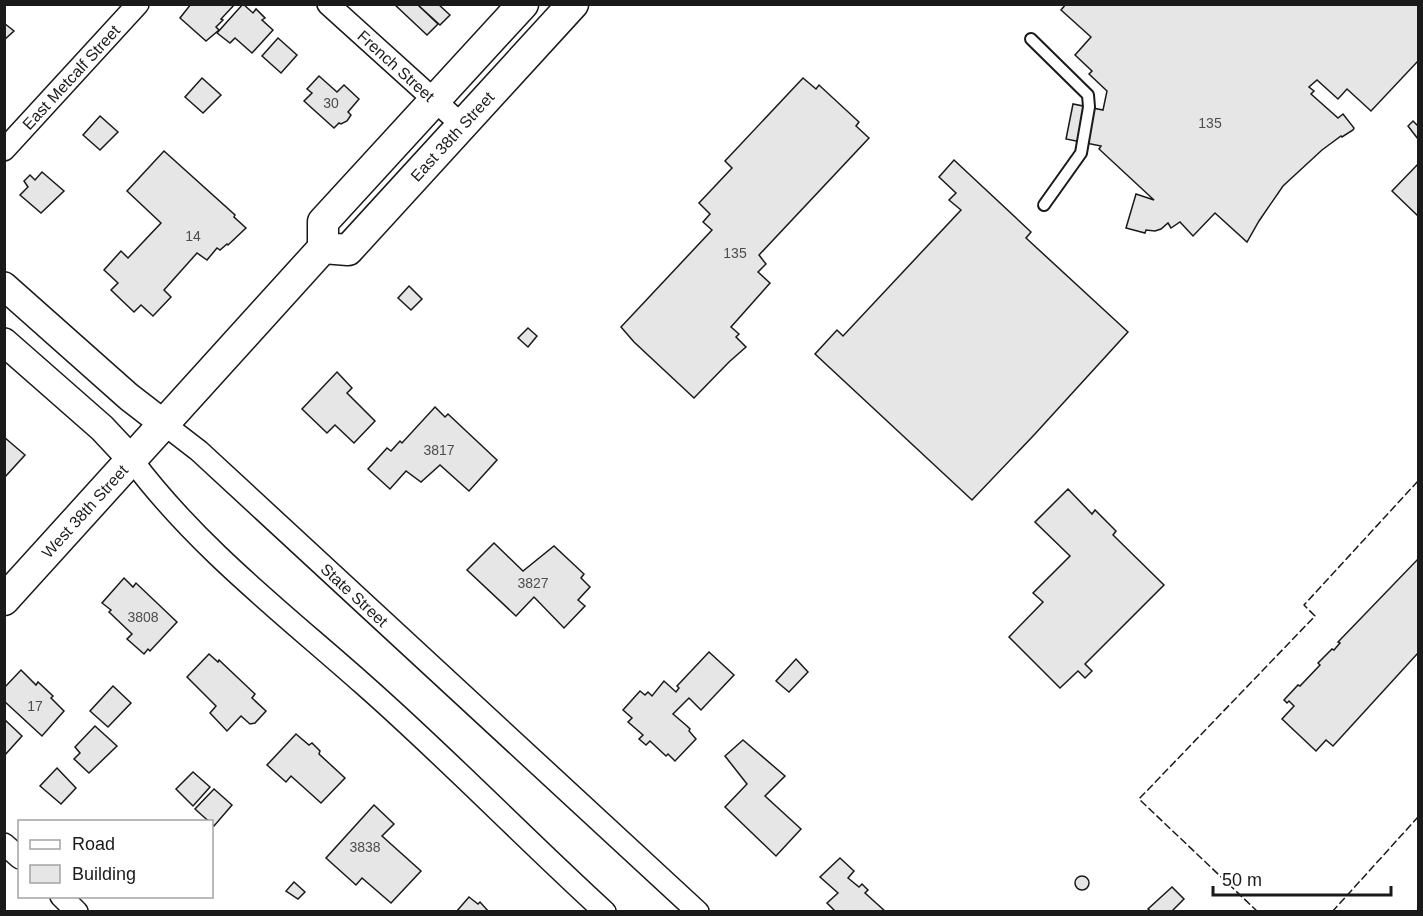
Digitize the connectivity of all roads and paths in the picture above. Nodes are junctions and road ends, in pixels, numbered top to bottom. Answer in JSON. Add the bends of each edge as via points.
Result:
{"nodes":[{"id":1,"x":138,"y":4,"type":"edge"},
{"id":2,"x":328,"y":4,"type":"edge"},
{"id":3,"x":523,"y":4,"type":"edge"},
{"id":4,"x":573,"y":4,"type":"edge"},
{"id":5,"x":1031,"y":39,"type":"dead end"},
{"id":6,"x":435,"y":100,"type":"junction"},
{"id":7,"x":463,"y":126,"type":"junction"},
{"id":8,"x":4,"y":150,"type":"edge"},
{"id":9,"x":1044,"y":206,"type":"dead end"},
{"id":10,"x":323,"y":248,"type":"junction"},
{"id":11,"x":4,"y":286,"type":"edge"},
{"id":12,"x":4,"y":342,"type":"edge"},
{"id":13,"x":164,"y":424,"type":"junction"},
{"id":14,"x":132,"y":460,"type":"junction"},
{"id":15,"x":4,"y":600,"type":"edge"},
{"id":16,"x":4,"y":844,"type":"edge"},
{"id":17,"x":18,"y":856,"type":"edge"},
{"id":18,"x":62,"y":898,"type":"edge"},
{"id":19,"x":77,"y":912,"type":"edge"},
{"id":20,"x":605,"y":912,"type":"edge"},
{"id":21,"x":698,"y":912,"type":"edge"}],
"edges":[{"from":1,"to":8,"type":"street","name":"East Metcalf Street"},
{"from":2,"to":6,"type":"street","name":"French Street"},
{"from":3,"to":6,"type":"main road"},
{"from":4,"to":7,"type":"main road","name":"East 38th Street"},
{"from":5,"to":9,"type":"lane","via":[[1088,95],[1082,153]]},
{"from":6,"to":7,"type":"street","name":"French Street"},
{"from":6,"to":10,"type":"main road","via":[[323,222]]},
{"from":7,"to":10,"type":"main road","name":"East 38th Street","via":[[348,250]]},
{"from":10,"to":13,"type":"main road"},
{"from":11,"to":13,"type":"street","name":"State Street"},
{"from":12,"to":14,"type":"street","via":[[102,428]]},
{"from":13,"to":14,"type":"main road","name":"West 38th Street"},
{"from":13,"to":21,"type":"street","name":"State Street","via":[[199,451]]},
{"from":14,"to":15,"type":"main road","name":"West 38th Street"},
{"from":14,"to":20,"type":"street","via":[[157,494],[208,548],[364,685]]},
{"from":16,"to":17,"type":"street"},
{"from":18,"to":19,"type":"street"}]}
